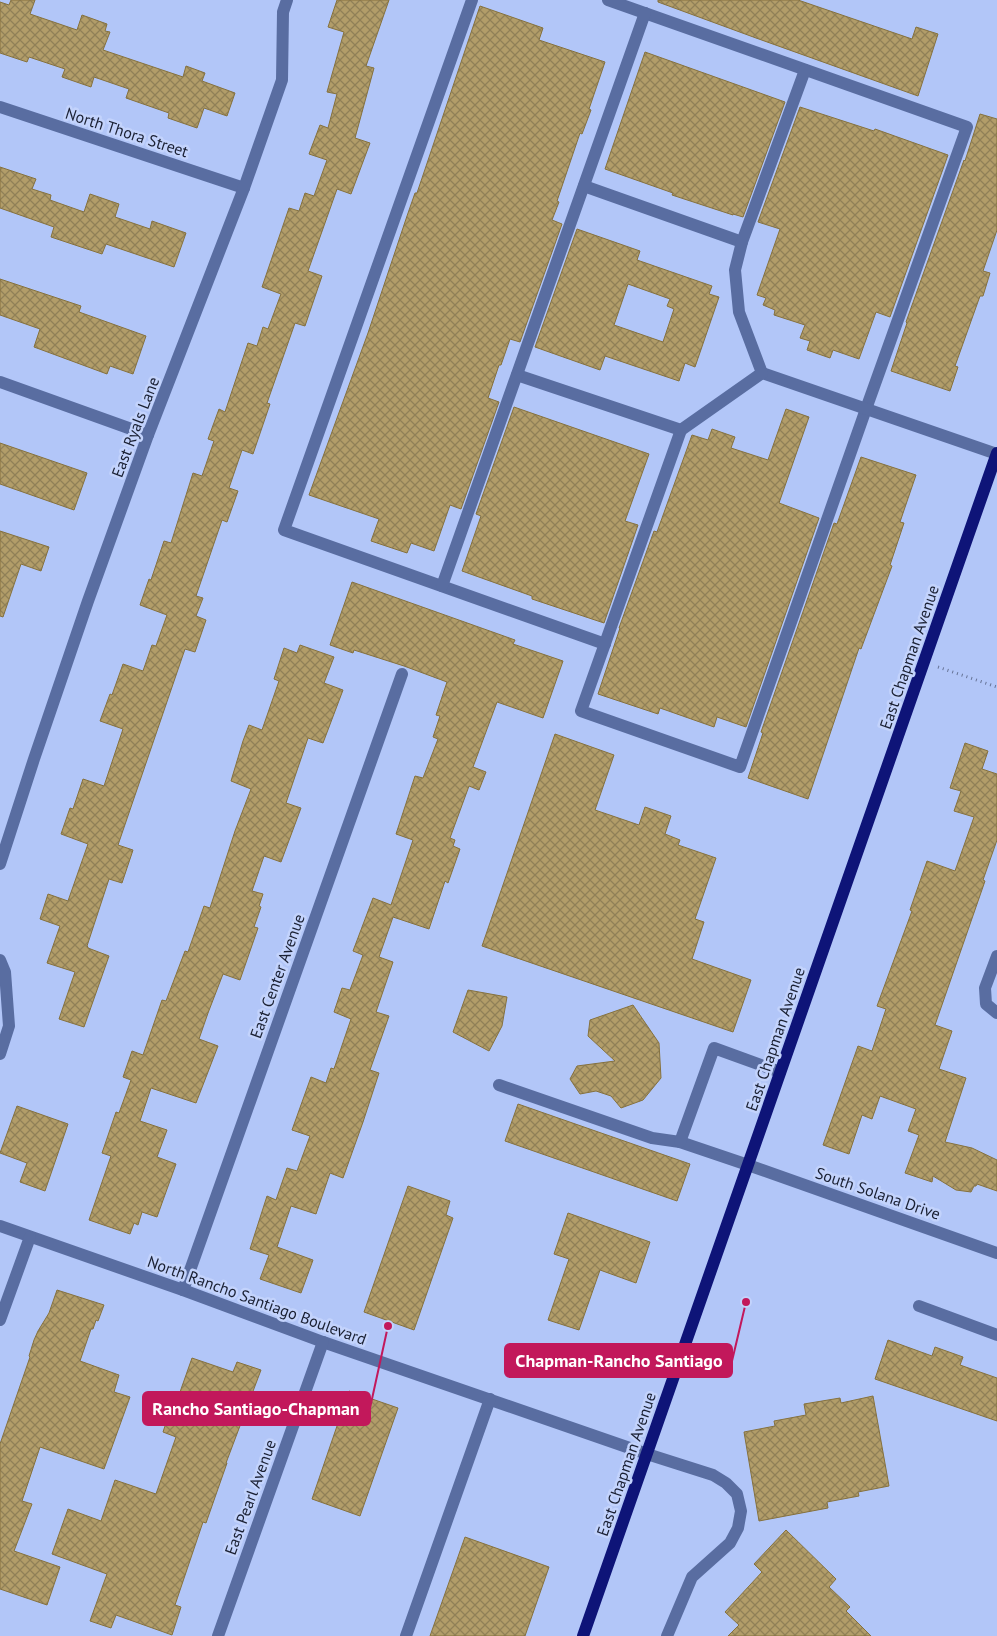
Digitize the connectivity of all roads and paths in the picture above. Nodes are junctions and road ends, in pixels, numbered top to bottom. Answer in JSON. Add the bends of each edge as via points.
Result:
{"nodes":[{"id":1,"x":287,"y":0,"type":"edge"},
{"id":2,"x":472,"y":0,"type":"edge"},
{"id":3,"x":608,"y":0,"type":"edge"},
{"id":4,"x":645,"y":13,"type":"junction"},
{"id":5,"x":805,"y":70,"type":"junction"},
{"id":6,"x":0,"y":107,"type":"edge"},
{"id":7,"x":584,"y":186,"type":"junction"},
{"id":8,"x":244,"y":188,"type":"junction"},
{"id":9,"x":742,"y":242,"type":"junction"},
{"id":10,"x":762,"y":373,"type":"junction"},
{"id":11,"x":517,"y":375,"type":"junction"},
{"id":12,"x":0,"y":382,"type":"edge"},
{"id":13,"x":866,"y":409,"type":"junction"},
{"id":14,"x":681,"y":430,"type":"junction"},
{"id":15,"x":148,"y":435,"type":"junction"},
{"id":16,"x":997,"y":454,"type":"edge"},
{"id":17,"x":442,"y":586,"type":"junction"},
{"id":18,"x":605,"y":644,"type":"junction"},
{"id":19,"x":924,"y":663,"type":"junction"},
{"id":20,"x":402,"y":674,"type":"dead end"},
{"id":21,"x":997,"y":687,"type":"edge"},
{"id":22,"x":0,"y":864,"type":"edge"},
{"id":23,"x":997,"y":956,"type":"edge"},
{"id":24,"x":0,"y":960,"type":"edge"},
{"id":25,"x":995,"y":969,"type":"edge"},
{"id":26,"x":997,"y":1013,"type":"edge"},
{"id":27,"x":0,"y":1054,"type":"edge"},
{"id":28,"x":780,"y":1072,"type":"junction"},
{"id":29,"x":499,"y":1085,"type":"dead end"},
{"id":30,"x":680,"y":1142,"type":"junction"},
{"id":31,"x":748,"y":1165,"type":"junction"},
{"id":32,"x":0,"y":1226,"type":"edge"},
{"id":33,"x":30,"y":1237,"type":"junction"},
{"id":34,"x":997,"y":1253,"type":"edge"},
{"id":35,"x":183,"y":1290,"type":"junction"},
{"id":36,"x":919,"y":1306,"type":"dead end"},
{"id":37,"x":0,"y":1320,"type":"edge"},
{"id":38,"x":996,"y":1333,"type":"edge"},
{"id":39,"x":323,"y":1342,"type":"junction"},
{"id":40,"x":490,"y":1400,"type":"junction"},
{"id":41,"x":647,"y":1454,"type":"junction"},
{"id":42,"x":218,"y":1636,"type":"edge"},
{"id":43,"x":406,"y":1636,"type":"edge"},
{"id":44,"x":583,"y":1636,"type":"edge"},
{"id":45,"x":667,"y":1636,"type":"edge"}],
"edges":[{"from":1,"to":8,"type":"street","name":"East Ryals Lane","via":[[283,12],[282,80]]},
{"from":2,"to":17,"type":"street","via":[[284,530]]},
{"from":3,"to":4,"type":"street"},
{"from":4,"to":5,"type":"street"},
{"from":4,"to":7,"type":"street"},
{"from":5,"to":9,"type":"street"},
{"from":5,"to":13,"type":"street","via":[[967,127]]},
{"from":6,"to":8,"type":"street","name":"North Thora Street"},
{"from":7,"to":9,"type":"street"},
{"from":7,"to":11,"type":"street"},
{"from":8,"to":15,"type":"street","name":"East Ryals Lane"},
{"from":9,"to":10,"type":"street","via":[[735,270],[739,312]]},
{"from":10,"to":13,"type":"street"},
{"from":10,"to":14,"type":"street"},
{"from":11,"to":14,"type":"street"},
{"from":11,"to":17,"type":"street"},
{"from":12,"to":15,"type":"street"},
{"from":13,"to":16,"type":"street"},
{"from":13,"to":18,"type":"street","via":[[740,767],[581,711]]},
{"from":14,"to":18,"type":"street"},
{"from":15,"to":22,"type":"street","name":"East Ryals Lane","via":[[88,601]]},
{"from":16,"to":19,"type":"main road","name":"East Chapman Avenue"},
{"from":17,"to":18,"type":"street"},
{"from":19,"to":21,"type":"path"},
{"from":19,"to":28,"type":"main road","name":"East Chapman Avenue"},
{"from":20,"to":35,"type":"street","name":"East Center Avenue"},
{"from":23,"to":25,"type":"street"},
{"from":24,"to":27,"type":"street","via":[[5,972],[9,1026]]},
{"from":25,"to":26,"type":"street","via":[[985,988],[986,1004]]},
{"from":28,"to":30,"type":"street","via":[[714,1048]]},
{"from":28,"to":31,"type":"main road","name":"East Chapman Avenue"},
{"from":29,"to":30,"type":"street","name":"South Solana Drive","via":[[652,1138]]},
{"from":30,"to":31,"type":"street","name":"South Solana Drive"},
{"from":31,"to":34,"type":"street","name":"South Solana Drive"},
{"from":31,"to":41,"type":"main road","name":"East Chapman Avenue"},
{"from":32,"to":33,"type":"street","name":"North Rancho Santiago Boulevard"},
{"from":33,"to":35,"type":"street","name":"North Rancho Santiago Boulevard"},
{"from":33,"to":37,"type":"street"},
{"from":35,"to":39,"type":"street","name":"North Rancho Santiago Boulevard"},
{"from":36,"to":38,"type":"street"},
{"from":39,"to":40,"type":"street","name":"North Rancho Santiago Boulevard"},
{"from":39,"to":42,"type":"street","name":"East Pearl Avenue"},
{"from":40,"to":41,"type":"street","name":"North Rancho Santiago Boulevard"},
{"from":40,"to":43,"type":"street"},
{"from":41,"to":44,"type":"main road","name":"East Chapman Avenue"},
{"from":41,"to":45,"type":"street","name":"North Rancho Santiago Boulevard","via":[[714,1474],[737,1494],[741,1511],[738,1528],[730,1542],[692,1577]]}]}
